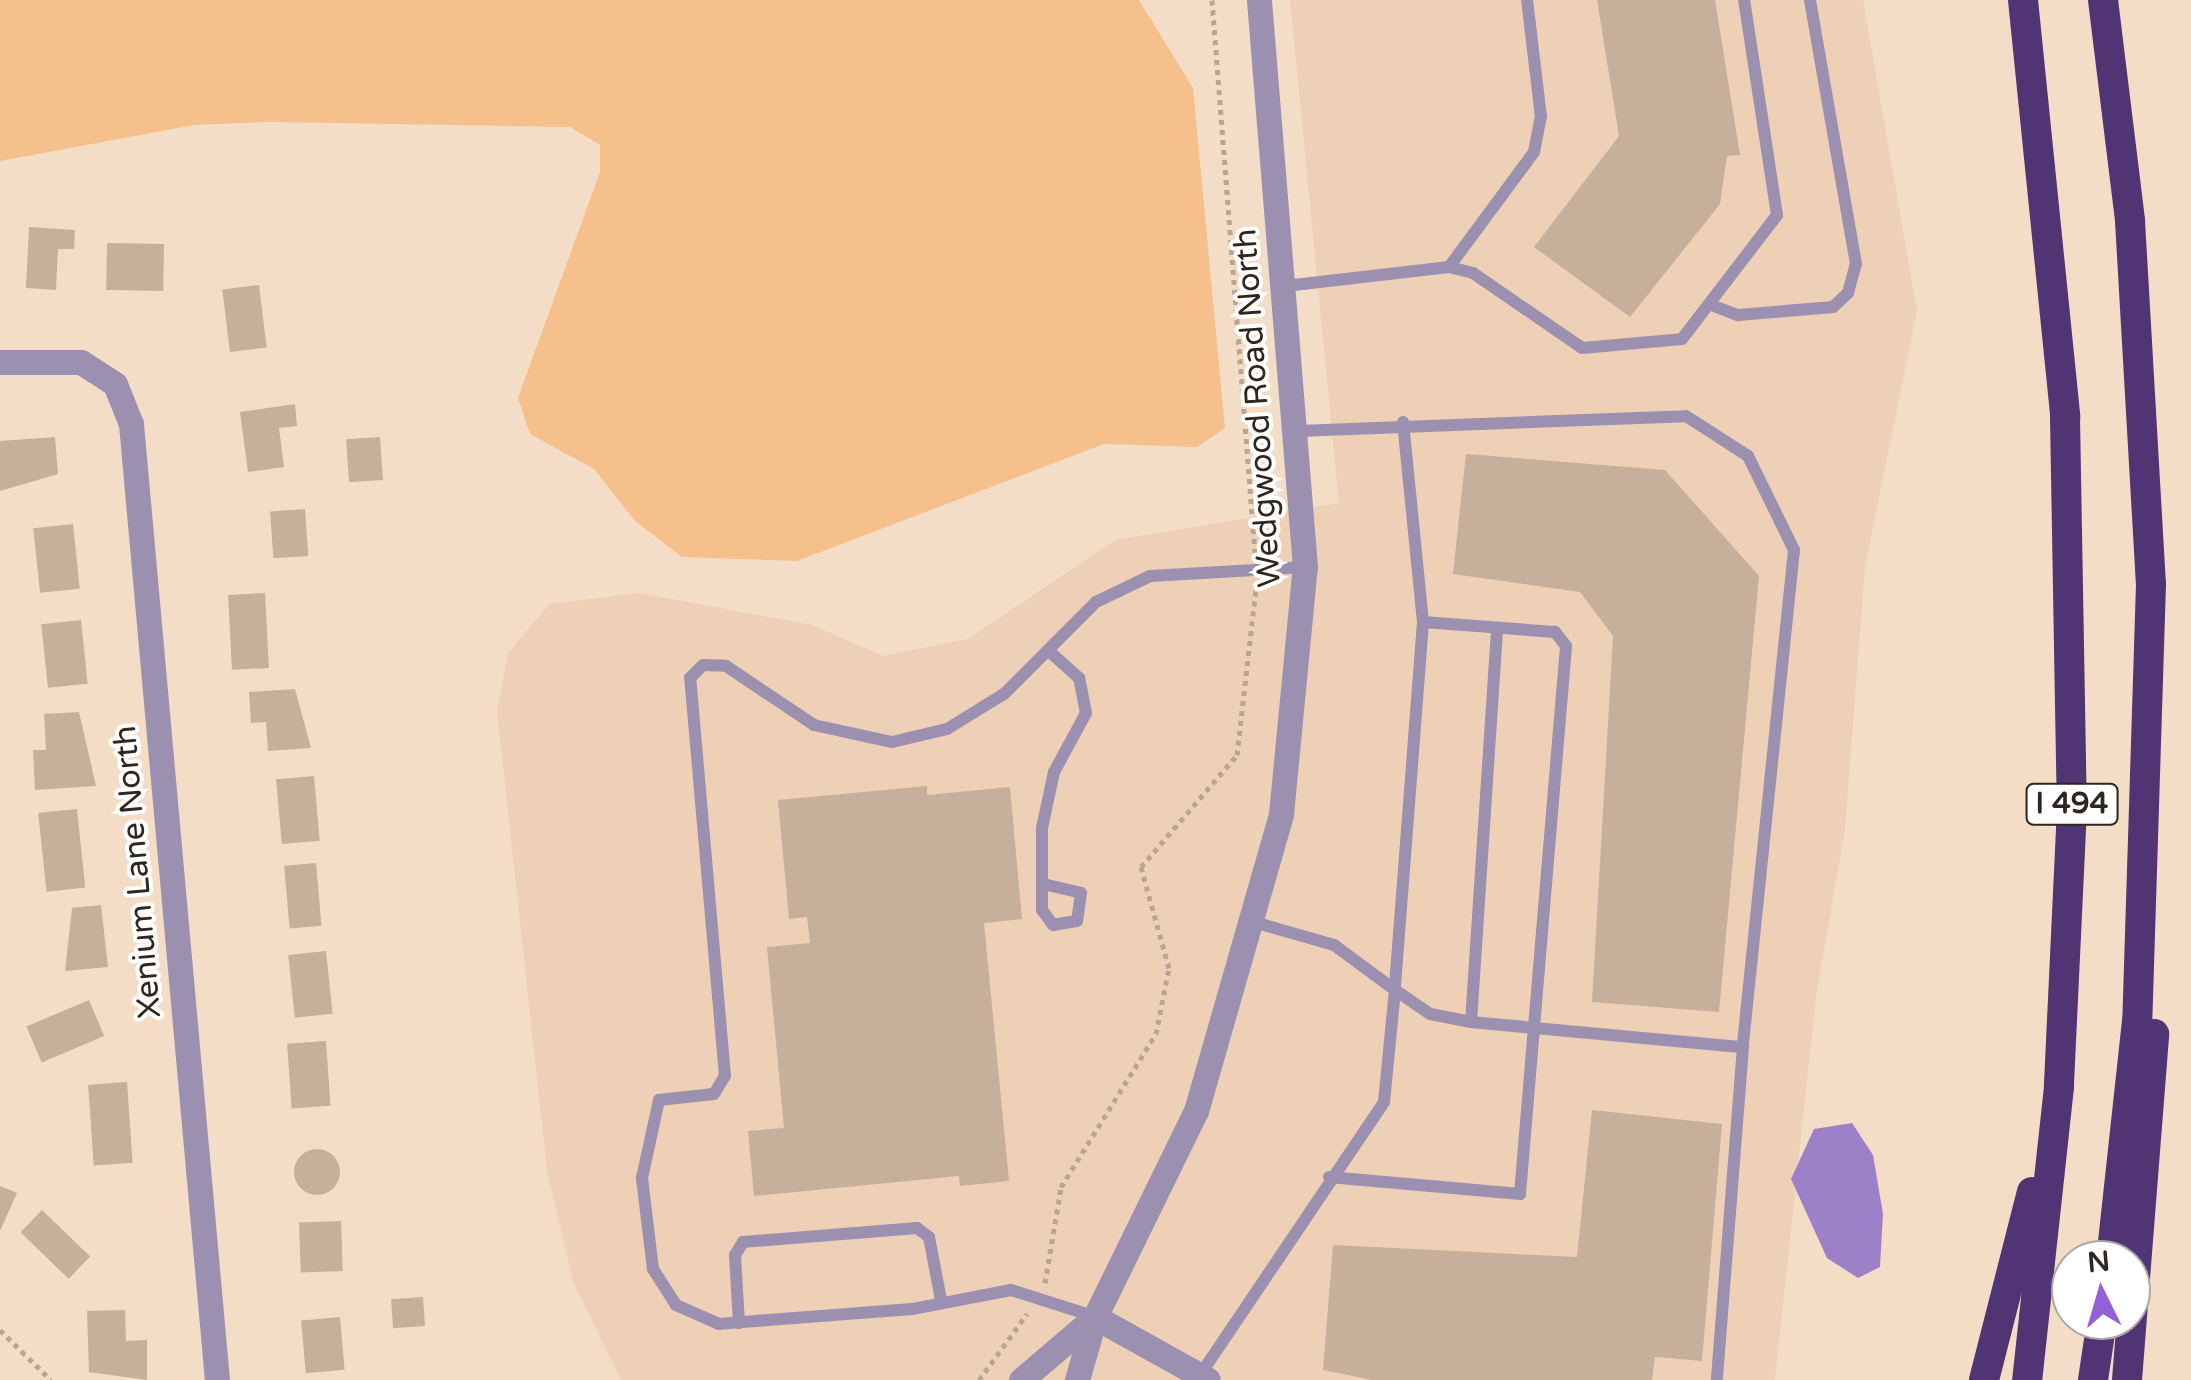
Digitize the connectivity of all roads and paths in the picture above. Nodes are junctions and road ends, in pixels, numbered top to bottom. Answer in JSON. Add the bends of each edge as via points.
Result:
{"nodes":[{"id":1,"x":1212,"y":0,"type":"edge"},
{"id":2,"x":1258,"y":0,"type":"edge"},
{"id":3,"x":1527,"y":0,"type":"edge"},
{"id":4,"x":1744,"y":0,"type":"edge"},
{"id":5,"x":1810,"y":0,"type":"edge"},
{"id":6,"x":2023,"y":0,"type":"edge"},
{"id":7,"x":2103,"y":0,"type":"edge"},
{"id":8,"x":1448,"y":267,"type":"junction"},
{"id":9,"x":1285,"y":286,"type":"junction"},
{"id":10,"x":1714,"y":306,"type":"junction"},
{"id":11,"x":0,"y":362,"type":"edge"},
{"id":12,"x":1403,"y":422,"type":"junction"},
{"id":13,"x":1298,"y":431,"type":"junction"},
{"id":14,"x":1256,"y":565,"type":"junction"},
{"id":15,"x":1304,"y":567,"type":"junction"},
{"id":16,"x":1423,"y":622,"type":"junction"},
{"id":17,"x":1497,"y":629,"type":"junction"},
{"id":18,"x":1049,"y":650,"type":"junction"},
{"id":19,"x":2149,"y":748,"type":"junction"},
{"id":20,"x":1043,"y":884,"type":"dead end"},
{"id":21,"x":1254,"y":922,"type":"junction"},
{"id":22,"x":1396,"y":990,"type":"junction"},
{"id":23,"x":1472,"y":1022,"type":"junction"},
{"id":24,"x":1534,"y":1030,"type":"junction"},
{"id":25,"x":1743,"y":1047,"type":"junction"},
{"id":26,"x":2059,"y":1088,"type":"junction"},
{"id":27,"x":1329,"y":1177,"type":"junction"},
{"id":28,"x":2113,"y":1240,"type":"edge"},
{"id":29,"x":1036,"y":1299,"type":"junction"},
{"id":30,"x":941,"y":1300,"type":"junction"},
{"id":31,"x":1095,"y":1317,"type":"junction"},
{"id":32,"x":740,"y":1323,"type":"junction"},
{"id":33,"x":0,"y":1330,"type":"edge"},
{"id":34,"x":2099,"y":1340,"type":"edge"},
{"id":35,"x":1201,"y":1378,"type":"edge"},
{"id":36,"x":51,"y":1380,"type":"edge"},
{"id":37,"x":217,"y":1380,"type":"edge"},
{"id":38,"x":979,"y":1380,"type":"edge"},
{"id":39,"x":1021,"y":1380,"type":"edge"},
{"id":40,"x":1077,"y":1380,"type":"edge"},
{"id":41,"x":1718,"y":1380,"type":"edge"},
{"id":42,"x":1984,"y":1380,"type":"edge"},
{"id":43,"x":2026,"y":1380,"type":"edge"},
{"id":44,"x":2093,"y":1380,"type":"edge"},
{"id":45,"x":2127,"y":1380,"type":"edge"}],
"edges":[{"from":1,"to":14,"type":"path"},
{"from":2,"to":9,"type":"street","name":"Wedgwood Road North"},
{"from":3,"to":8,"type":"lane","via":[[1541,117],[1534,152]]},
{"from":4,"to":10,"type":"lane","via":[[1780,194],[1777,215]]},
{"from":5,"to":10,"type":"lane","via":[[1856,264],[1848,293],[1833,307],[1738,315]]},
{"from":6,"to":26,"type":"highway","number":"I 494","via":[[2050,215],[2069,520],[2072,808]]},
{"from":7,"to":19,"type":"highway","number":"I 494","via":[[2140,364]]},
{"from":8,"to":9,"type":"lane"},
{"from":8,"to":10,"type":"lane","via":[[1473,273],[1582,348],[1682,339]]},
{"from":9,"to":13,"type":"street","name":"Wedgwood Road North"},
{"from":11,"to":37,"type":"street","name":"Xenium Lane North","via":[[60,358],[98,371],[115,384],[131,424]]},
{"from":12,"to":13,"type":"lane"},
{"from":12,"to":16,"type":"lane"},
{"from":12,"to":25,"type":"lane","via":[[1686,416],[1748,456],[1794,550]]},
{"from":13,"to":15,"type":"street","name":"Wedgwood Road North"},
{"from":14,"to":15,"type":"lane"},
{"from":14,"to":18,"type":"lane","via":[[1150,576],[1096,602]]},
{"from":14,"to":29,"type":"path","via":[[1237,755],[1141,867],[1169,968],[1156,1034],[1060,1187],[1053,1261]]},
{"from":15,"to":21,"type":"street","name":"Wedgwood Road North","via":[[1281,814]]},
{"from":16,"to":17,"type":"lane"},
{"from":16,"to":22,"type":"lane"},
{"from":17,"to":23,"type":"lane"},
{"from":17,"to":24,"type":"lane","via":[[1555,632],[1566,646]]},
{"from":18,"to":20,"type":"lane","via":[[1080,678],[1086,713],[1054,772]]},
{"from":18,"to":32,"type":"lane","via":[[947,730],[892,742],[814,725],[726,666],[704,665],[690,678],[725,1076],[714,1094],[659,1100],[642,1178],[654,1268],[676,1305]]},
{"from":19,"to":28,"type":"highway","number":"I 494","via":[[2137,1020]]},
{"from":19,"to":45,"type":"highway","via":[[2154,1058]]},
{"from":21,"to":22,"type":"lane","via":[[1334,945]]},
{"from":21,"to":31,"type":"street","name":"Wedgwood Road North","via":[[1196,1111]]},
{"from":22,"to":23,"type":"lane","via":[[1430,1014]]},
{"from":22,"to":27,"type":"lane","via":[[1384,1102]]},
{"from":23,"to":24,"type":"lane"},
{"from":24,"to":25,"type":"lane"},
{"from":24,"to":27,"type":"lane","via":[[1520,1194]]},
{"from":25,"to":41,"type":"lane"},
{"from":26,"to":42,"type":"highway"},
{"from":26,"to":43,"type":"highway","number":"I 494"},
{"from":27,"to":35,"type":"lane"},
{"from":29,"to":30,"type":"lane","via":[[981,1290]]},
{"from":29,"to":31,"type":"lane"},
{"from":29,"to":38,"type":"path"},
{"from":30,"to":32,"type":"lane"},
{"from":30,"to":32,"type":"lane","via":[[929,1238],[917,1228],[744,1242],[735,1255]]},
{"from":31,"to":35,"type":"street"},
{"from":31,"to":39,"type":"street","name":"Wedgwood Road North"},
{"from":31,"to":40,"type":"street","name":"Wedgwood Road North"},
{"from":33,"to":36,"type":"path"},
{"from":34,"to":44,"type":"highway"}]}
